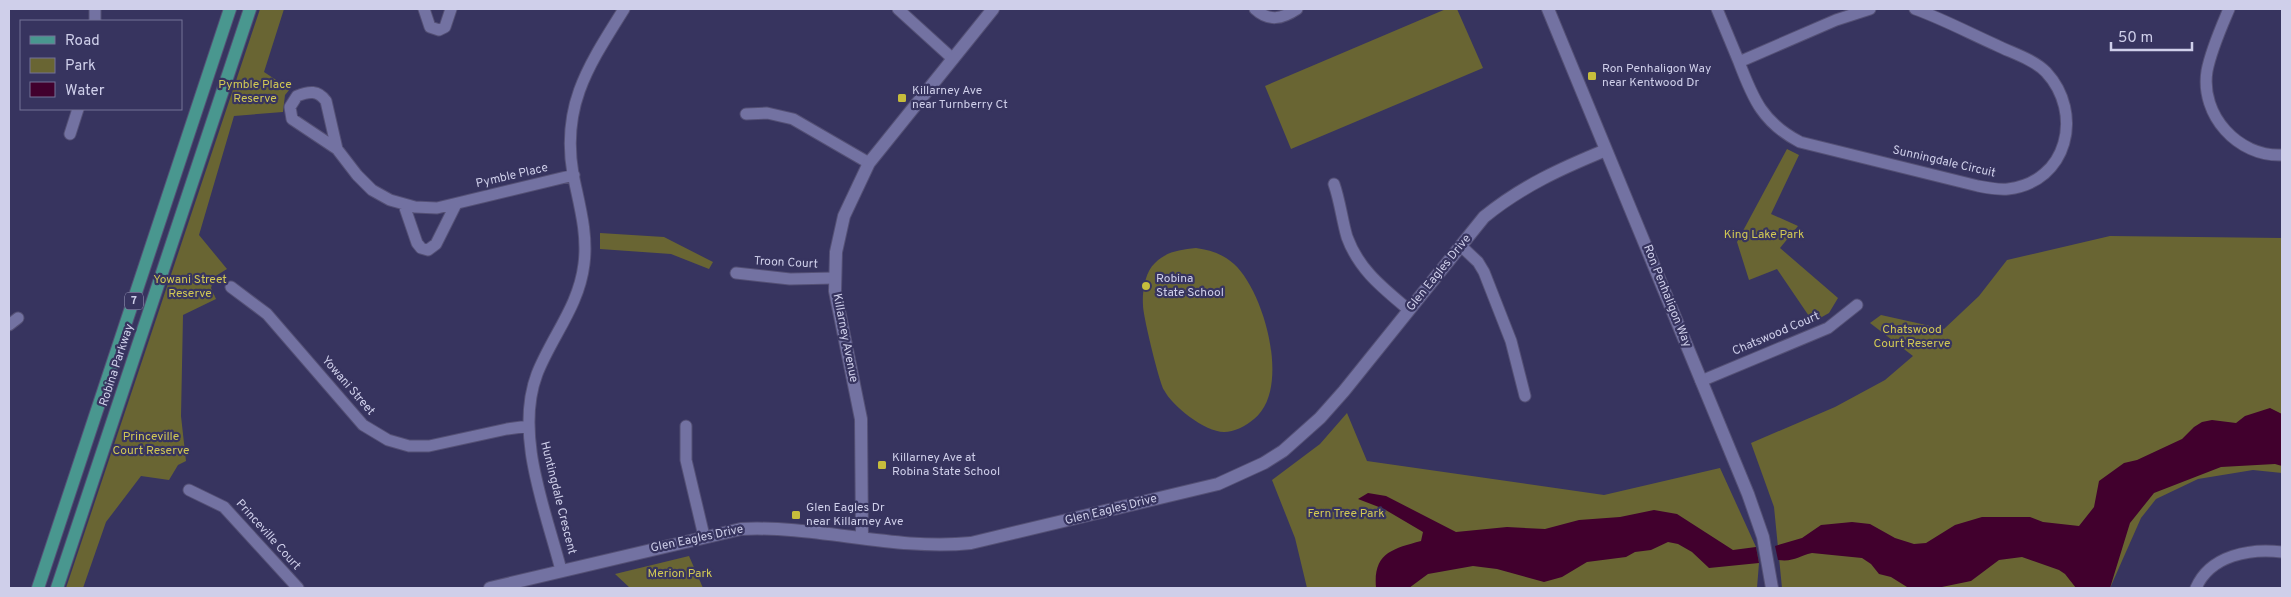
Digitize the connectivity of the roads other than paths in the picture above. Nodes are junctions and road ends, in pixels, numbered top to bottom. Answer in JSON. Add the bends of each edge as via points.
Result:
{"nodes":[{"id":1,"x":230,"y":9,"type":"edge"},
{"id":2,"x":250,"y":9,"type":"edge"},
{"id":3,"x":424,"y":9,"type":"edge"},
{"id":4,"x":451,"y":9,"type":"edge"},
{"id":5,"x":624,"y":9,"type":"edge"},
{"id":6,"x":898,"y":9,"type":"edge"},
{"id":7,"x":993,"y":9,"type":"edge"},
{"id":8,"x":1255,"y":9,"type":"edge"},
{"id":9,"x":1297,"y":9,"type":"edge"},
{"id":10,"x":1548,"y":9,"type":"edge"},
{"id":11,"x":1717,"y":9,"type":"edge"},
{"id":12,"x":1870,"y":9,"type":"edge"},
{"id":13,"x":1915,"y":9,"type":"edge"},
{"id":14,"x":2229,"y":9,"type":"edge"},
{"id":15,"x":953,"y":59,"type":"junction"},
{"id":16,"x":1739,"y":62,"type":"junction"},
{"id":17,"x":78,"y":110,"type":"edge"},
{"id":18,"x":746,"y":114,"type":"dead end"},
{"id":19,"x":70,"y":134,"type":"dead end"},
{"id":20,"x":338,"y":149,"type":"junction"},
{"id":21,"x":1606,"y":150,"type":"junction"},
{"id":22,"x":2282,"y":155,"type":"edge"},
{"id":23,"x":869,"y":163,"type":"junction"},
{"id":24,"x":574,"y":175,"type":"junction"},
{"id":25,"x":1334,"y":184,"type":"dead end"},
{"id":26,"x":456,"y":204,"type":"junction"},
{"id":27,"x":404,"y":205,"type":"junction"},
{"id":28,"x":1461,"y":246,"type":"junction"},
{"id":29,"x":736,"y":273,"type":"dead end"},
{"id":30,"x":835,"y":278,"type":"junction"},
{"id":31,"x":232,"y":288,"type":"dead end"},
{"id":32,"x":1857,"y":306,"type":"dead end"},
{"id":33,"x":1409,"y":310,"type":"junction"},
{"id":34,"x":1702,"y":381,"type":"junction"},
{"id":35,"x":1525,"y":396,"type":"dead end"},
{"id":36,"x":529,"y":426,"type":"junction"},
{"id":37,"x":686,"y":426,"type":"dead end"},
{"id":38,"x":189,"y":490,"type":"dead end"},
{"id":39,"x":704,"y":536,"type":"junction"},
{"id":40,"x":862,"y":538,"type":"junction"},
{"id":41,"x":2282,"y":552,"type":"edge"},
{"id":42,"x":561,"y":570,"type":"junction"},
{"id":43,"x":38,"y":588,"type":"edge"},
{"id":44,"x":57,"y":588,"type":"edge"},
{"id":45,"x":298,"y":588,"type":"edge"},
{"id":46,"x":490,"y":588,"type":"edge"},
{"id":47,"x":1772,"y":588,"type":"edge"},
{"id":48,"x":2196,"y":588,"type":"edge"}],
"edges":[{"from":1,"to":43,"type":"main road","name":"Robina Parkway","number":"7"},
{"from":2,"to":44,"type":"main road","name":"Robina Parkway","number":"7"},
{"from":3,"to":4,"type":"street","via":[[430,27],[439,30],[445,27]]},
{"from":5,"to":24,"type":"street","name":"Huntingdale Crescent","via":[[592,60],[576,94],[570,124]]},
{"from":6,"to":15,"type":"street"},
{"from":7,"to":15,"type":"street","name":"Killarney Avenue"},
{"from":8,"to":9,"type":"street","via":[[1262,15],[1276,18]]},
{"from":10,"to":21,"type":"street","name":"Ron Penhaligon Way"},
{"from":11,"to":16,"type":"street","name":"Sunningdale Circuit"},
{"from":12,"to":16,"type":"street","via":[[1836,20]]},
{"from":13,"to":16,"type":"street","name":"Sunningdale Circuit","via":[[2038,65],[2057,85],[2066,103],[2067,130],[2059,156],[2040,177],[2015,188],[1991,188],[1800,142],[1766,119]]},
{"from":14,"to":22,"type":"street","via":[[2207,71],[2209,102],[2223,128],[2236,140],[2264,153]]},
{"from":15,"to":23,"type":"street","name":"Killarney Avenue"},
{"from":17,"to":19,"type":"street"},
{"from":18,"to":23,"type":"street","via":[[767,113],[793,119]]},
{"from":20,"to":20,"type":"street","name":"Pymble Place","via":[[326,101],[311,92],[297,96],[290,108],[292,119]]},
{"from":20,"to":27,"type":"street","name":"Pymble Place","via":[[372,190]]},
{"from":21,"to":28,"type":"street","name":"Glen Eagles Drive","via":[[1546,175],[1510,196],[1484,216]]},
{"from":21,"to":34,"type":"street","name":"Ron Penhaligon Way"},
{"from":23,"to":30,"type":"street","name":"Killarney Avenue","via":[[844,216],[836,252]]},
{"from":24,"to":26,"type":"street","name":"Pymble Place"},
{"from":24,"to":36,"type":"street","name":"Huntingdale Crescent","via":[[584,226],[584,266],[574,305],[535,380]]},
{"from":25,"to":33,"type":"street","via":[[1347,236],[1358,261],[1371,278]]},
{"from":26,"to":27,"type":"street","name":"Pymble Place","via":[[437,208]]},
{"from":26,"to":27,"type":"street","via":[[434,247],[428,250],[417,243]]},
{"from":28,"to":33,"type":"street","name":"Glen Eagles Drive"},
{"from":28,"to":35,"type":"street","via":[[1484,272],[1511,341]]},
{"from":29,"to":30,"type":"street","name":"Troon Court","via":[[790,279]]},
{"from":30,"to":40,"type":"street","name":"Killarney Avenue","via":[[839,316],[861,419]]},
{"from":31,"to":36,"type":"street","name":"Yowani Street","via":[[267,314],[363,425],[388,440],[409,446],[429,446]]},
{"from":32,"to":34,"type":"street","name":"Chatswood Court","via":[[1828,328]]},
{"from":33,"to":40,"type":"street","name":"Glen Eagles Drive","via":[[1344,391],[1301,436],[1264,463],[1218,484],[971,543],[933,545]]},
{"from":34,"to":47,"type":"street","name":"Ron Penhaligon Way","via":[[1763,537]]},
{"from":36,"to":42,"type":"street","name":"Huntingdale Crescent","via":[[532,459]]},
{"from":37,"to":39,"type":"street","via":[[686,460]]},
{"from":38,"to":45,"type":"street","name":"Princeville Court","via":[[224,507]]},
{"from":39,"to":40,"type":"street","name":"Glen Eagles Drive","via":[[758,528]]},
{"from":39,"to":42,"type":"street","name":"Glen Eagles Drive"},
{"from":41,"to":48,"type":"street","via":[[2250,551],[2231,557],[2209,570]]},
{"from":42,"to":46,"type":"street","name":"Glen Eagles Drive"}]}
